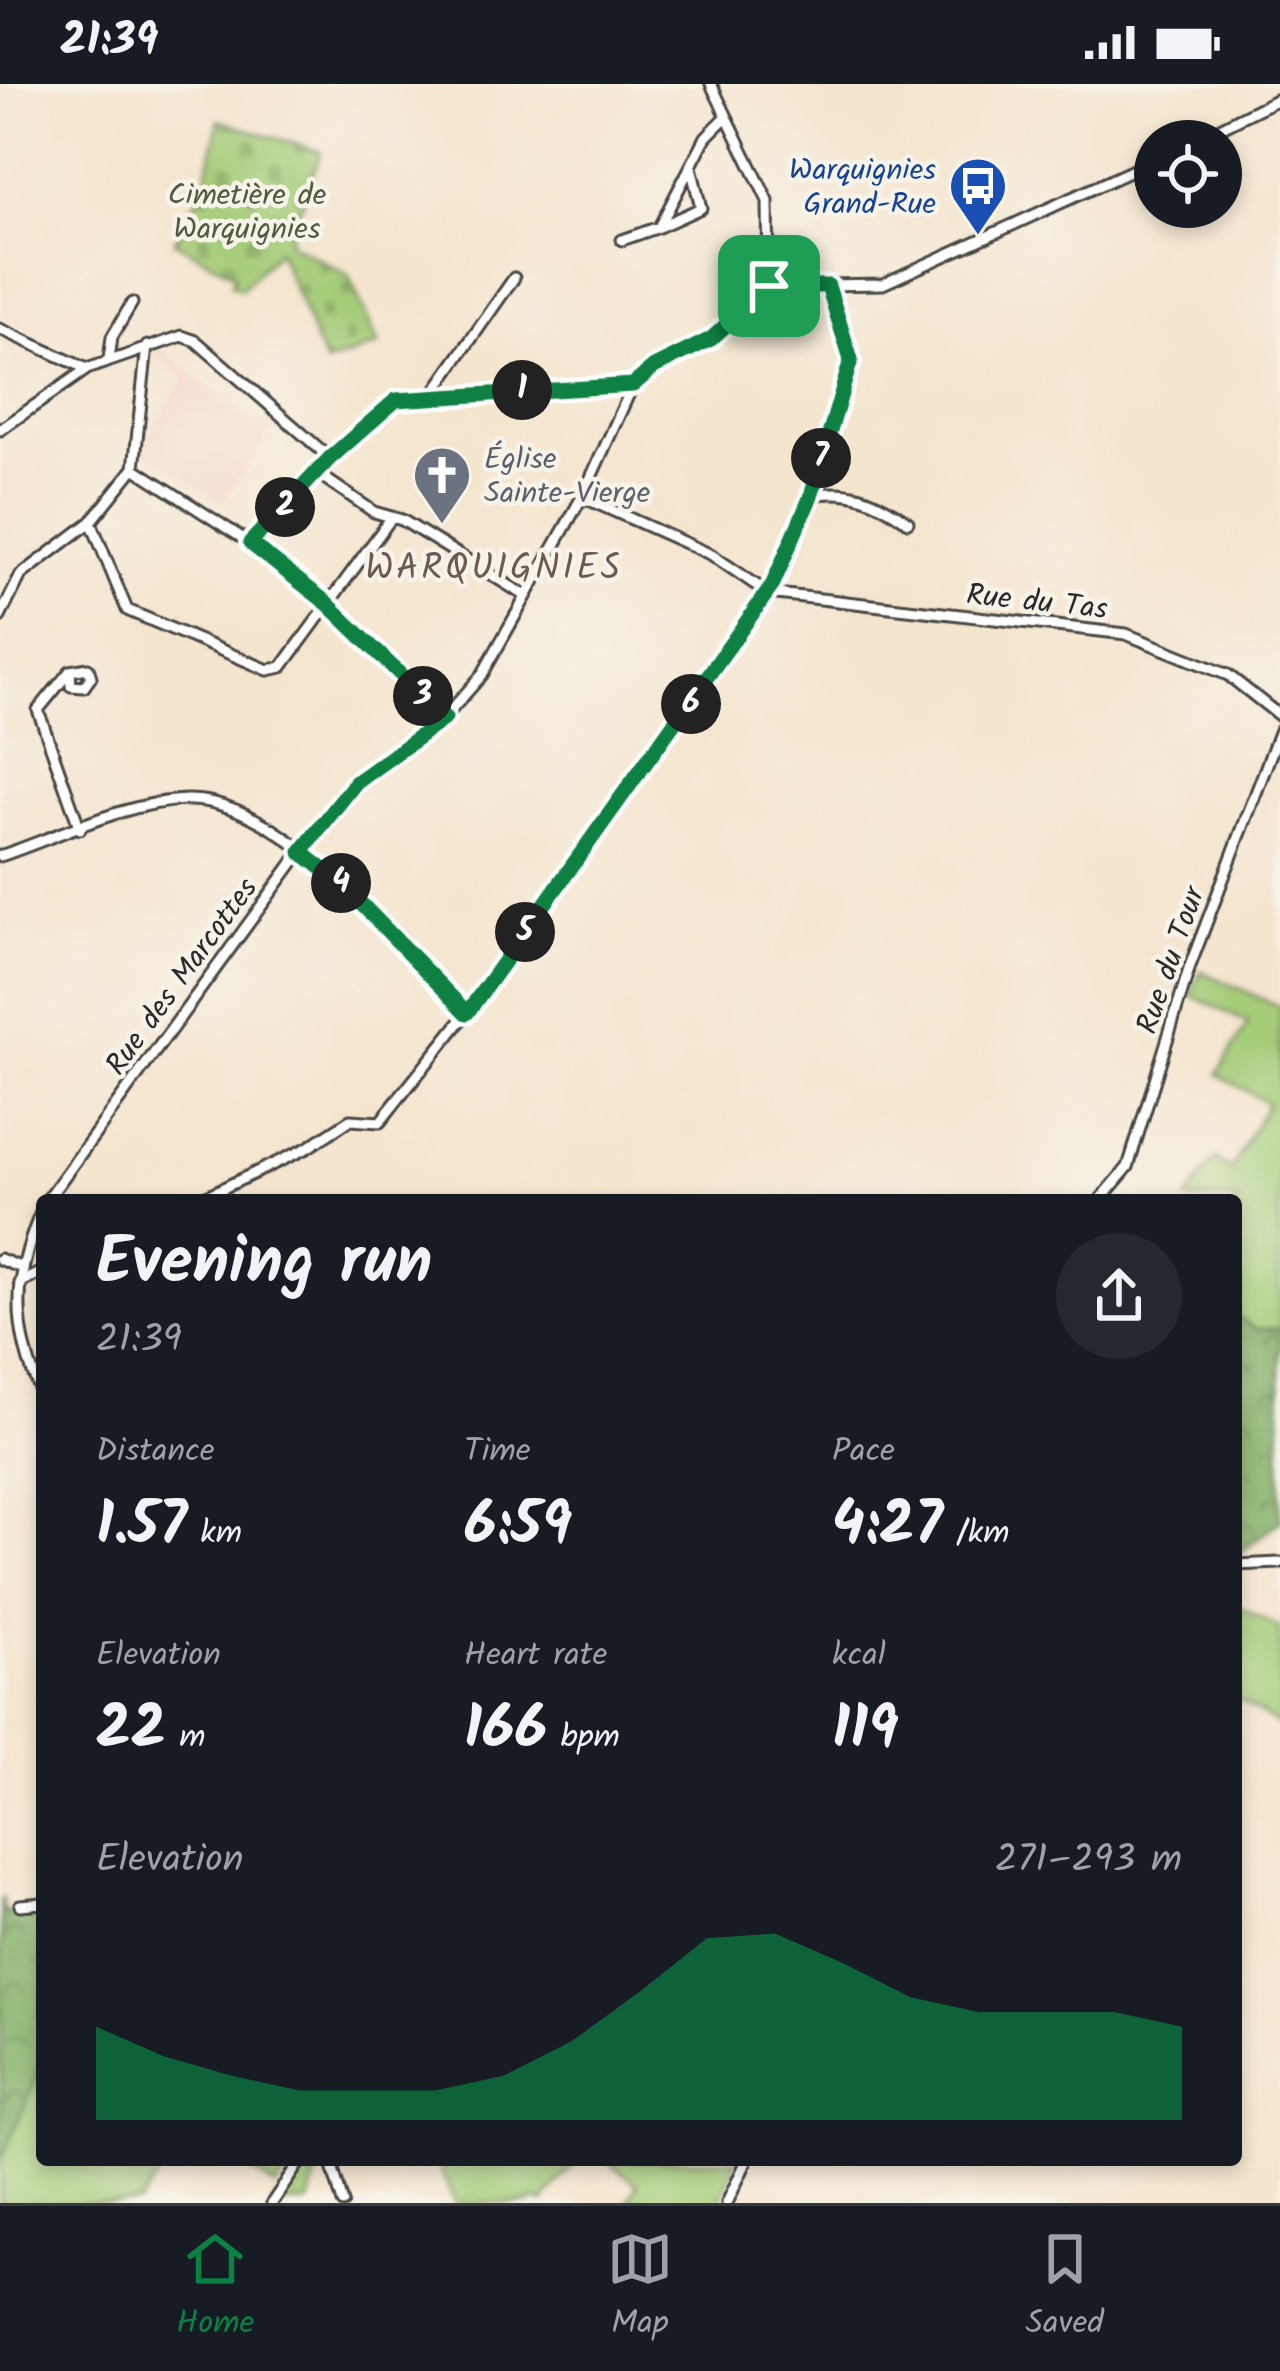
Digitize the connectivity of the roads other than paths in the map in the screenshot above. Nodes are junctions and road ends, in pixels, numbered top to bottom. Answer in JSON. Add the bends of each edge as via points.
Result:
{"nodes":[{"id":1,"x":711,"y":84,"type":"edge"},
{"id":2,"x":1280,"y":98,"type":"edge"},
{"id":3,"x":725,"y":118,"type":"junction"},
{"id":4,"x":1236,"y":120,"type":"edge"},
{"id":5,"x":691,"y":167,"type":"junction"},
{"id":6,"x":1134,"y":170,"type":"edge"},
{"id":7,"x":659,"y":226,"type":"junction"},
{"id":8,"x":622,"y":240,"type":"dead end"},
{"id":9,"x":514,"y":278,"type":"dead end"},
{"id":10,"x":769,"y":286,"type":"junction"},
{"id":11,"x":828,"y":286,"type":"junction"},
{"id":12,"x":132,"y":303,"type":"dead end"},
{"id":13,"x":0,"y":329,"type":"edge"},
{"id":14,"x":147,"y":346,"type":"junction"},
{"id":15,"x":109,"y":359,"type":"junction"},
{"id":16,"x":87,"y":369,"type":"junction"},
{"id":17,"x":633,"y":385,"type":"junction"},
{"id":18,"x":432,"y":394,"type":"junction"},
{"id":19,"x":0,"y":430,"type":"edge"},
{"id":20,"x":330,"y":458,"type":"junction"},
{"id":21,"x":134,"y":468,"type":"junction"},
{"id":22,"x":317,"y":473,"type":"junction"},
{"id":23,"x":811,"y":496,"type":"junction"},
{"id":24,"x":582,"y":497,"type":"junction"},
{"id":25,"x":392,"y":517,"type":"junction"},
{"id":26,"x":91,"y":522,"type":"junction"},
{"id":27,"x":908,"y":522,"type":"dead end"},
{"id":28,"x":250,"y":543,"type":"junction"},
{"id":29,"x":770,"y":589,"type":"junction"},
{"id":30,"x":526,"y":596,"type":"junction"},
{"id":31,"x":327,"y":603,"type":"junction"},
{"id":32,"x":0,"y":617,"type":"edge"},
{"id":33,"x":70,"y":671,"type":"dead end"},
{"id":34,"x":1280,"y":716,"type":"edge"},
{"id":35,"x":445,"y":718,"type":"junction"},
{"id":36,"x":1280,"y":730,"type":"edge"},
{"id":37,"x":1278,"y":744,"type":"edge"},
{"id":38,"x":80,"y":830,"type":"junction"},
{"id":39,"x":301,"y":852,"type":"junction"},
{"id":40,"x":0,"y":856,"type":"edge"},
{"id":41,"x":467,"y":1013,"type":"junction"},
{"id":42,"x":51,"y":1194,"type":"edge"},
{"id":43,"x":211,"y":1194,"type":"edge"},
{"id":44,"x":1105,"y":1194,"type":"edge"},
{"id":45,"x":36,"y":1227,"type":"edge"},
{"id":46,"x":0,"y":1259,"type":"edge"},
{"id":47,"x":22,"y":1268,"type":"junction"},
{"id":48,"x":36,"y":1275,"type":"edge"},
{"id":49,"x":19,"y":1283,"type":"junction"},
{"id":50,"x":36,"y":1380,"type":"edge"},
{"id":51,"x":1280,"y":1563,"type":"edge"},
{"id":52,"x":1242,"y":1565,"type":"edge"},
{"id":53,"x":36,"y":1904,"type":"edge"},
{"id":54,"x":20,"y":1905,"type":"dead end"},
{"id":55,"x":297,"y":2166,"type":"edge"},
{"id":56,"x":332,"y":2166,"type":"edge"},
{"id":57,"x":744,"y":2166,"type":"edge"},
{"id":58,"x":272,"y":2203,"type":"edge"},
{"id":59,"x":343,"y":2203,"type":"edge"},
{"id":60,"x":727,"y":2203,"type":"edge"}],
"edges":[{"from":1,"to":3,"type":"street"},
{"from":2,"to":4,"type":"street"},
{"from":3,"to":5,"type":"street"},
{"from":3,"to":10,"type":"street","via":[[768,201]]},
{"from":5,"to":7,"type":"street"},
{"from":5,"to":7,"type":"street","via":[[701,208]]},
{"from":6,"to":11,"type":"street","via":[[883,284]]},
{"from":7,"to":8,"type":"street"},
{"from":9,"to":18,"type":"street"},
{"from":10,"to":11,"type":"street"},
{"from":10,"to":17,"type":"street","via":[[711,339]]},
{"from":11,"to":23,"type":"street","via":[[851,360]]},
{"from":12,"to":15,"type":"street"},
{"from":13,"to":16,"type":"street"},
{"from":14,"to":15,"type":"street"},
{"from":14,"to":20,"type":"street","via":[[196,340]]},
{"from":14,"to":21,"type":"street"},
{"from":15,"to":16,"type":"street"},
{"from":16,"to":19,"type":"street"},
{"from":17,"to":18,"type":"street"},
{"from":17,"to":24,"type":"street","name":"Rue des Marcottes"},
{"from":18,"to":20,"type":"street","via":[[396,400]]},
{"from":20,"to":22,"type":"street"},
{"from":21,"to":26,"type":"street"},
{"from":21,"to":28,"type":"street"},
{"from":22,"to":25,"type":"street"},
{"from":22,"to":28,"type":"street"},
{"from":23,"to":27,"type":"street","via":[[852,493]]},
{"from":23,"to":29,"type":"street"},
{"from":24,"to":29,"type":"street"},
{"from":24,"to":30,"type":"street","name":"Rue des Marcottes"},
{"from":25,"to":30,"type":"street"},
{"from":25,"to":31,"type":"street"},
{"from":26,"to":31,"type":"street","via":[[128,610],[276,671]]},
{"from":26,"to":32,"type":"street","via":[[21,575]]},
{"from":28,"to":31,"type":"street"},
{"from":29,"to":34,"type":"street","name":"Rue du Tas","via":[[1126,634],[1228,675]]},
{"from":29,"to":41,"type":"street"},
{"from":30,"to":35,"type":"street","name":"Rue des Marcottes","via":[[482,675]]},
{"from":31,"to":35,"type":"street"},
{"from":33,"to":38,"type":"street","via":[[38,710]]},
{"from":35,"to":39,"type":"street","name":"Rue des Marcottes","via":[[356,782]]},
{"from":36,"to":37,"type":"street","name":"Rue du Tour"},
{"from":37,"to":44,"type":"street","name":"Rue du Tour","via":[[1190,966],[1128,1167]]},
{"from":38,"to":39,"type":"street","via":[[158,804],[202,800],[239,811]]},
{"from":38,"to":40,"type":"street"},
{"from":39,"to":41,"type":"street"},
{"from":39,"to":42,"type":"street","name":"Rue des Marcottes"},
{"from":41,"to":43,"type":"street","via":[[380,1122],[350,1120]]},
{"from":45,"to":47,"type":"street"},
{"from":46,"to":47,"type":"street"},
{"from":47,"to":49,"type":"street"},
{"from":48,"to":49,"type":"street"},
{"from":49,"to":50,"type":"street","via":[[19,1333]]},
{"from":51,"to":52,"type":"street"},
{"from":53,"to":54,"type":"street"},
{"from":55,"to":58,"type":"street"},
{"from":56,"to":59,"type":"street"},
{"from":57,"to":60,"type":"street"}]}
